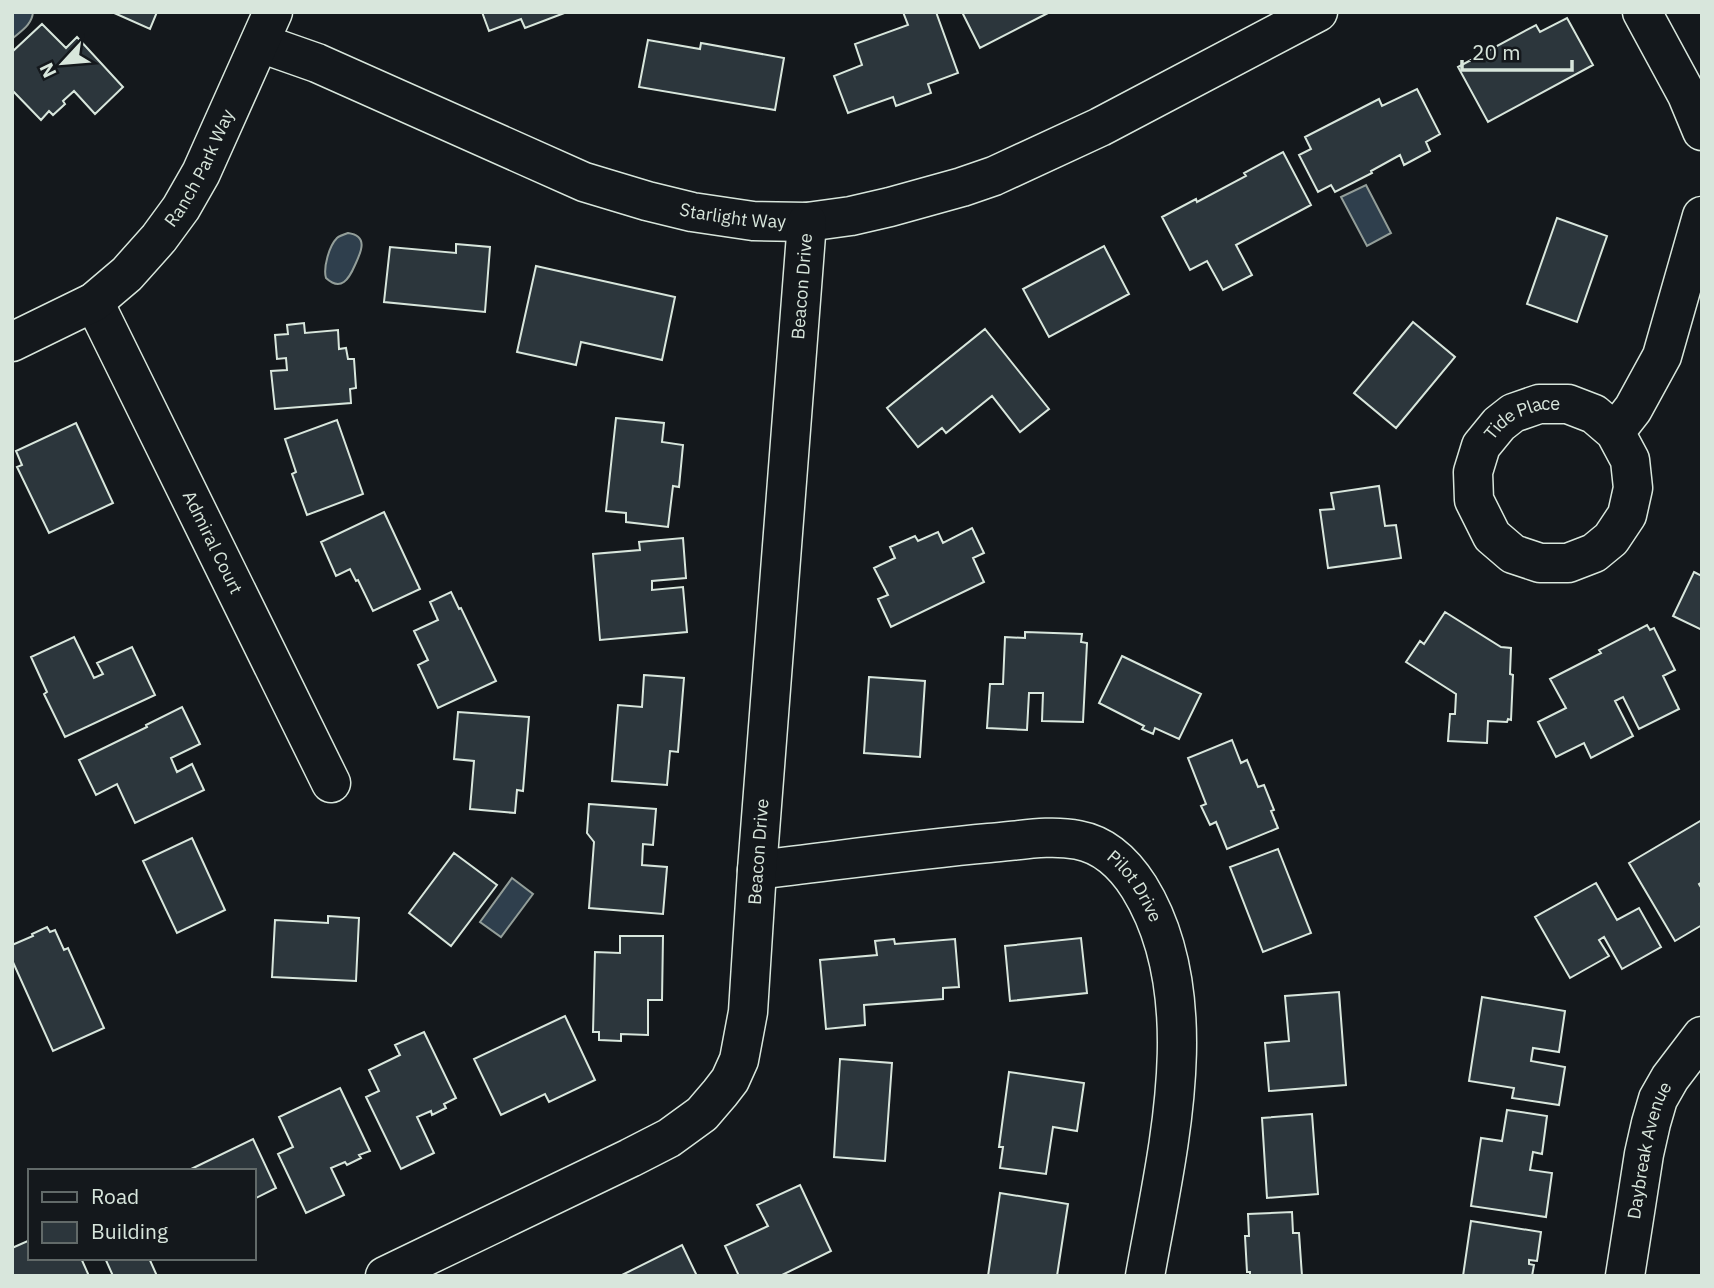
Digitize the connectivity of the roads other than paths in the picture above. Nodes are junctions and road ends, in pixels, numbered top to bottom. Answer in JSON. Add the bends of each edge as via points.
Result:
{"nodes":[{"id":1,"x":1318,"y":12,"type":"edge"},
{"id":2,"x":1642,"y":12,"type":"edge"},
{"id":3,"x":266,"y":28,"type":"edge"},
{"id":4,"x":1702,"y":131,"type":"edge"},
{"id":5,"x":1702,"y":216,"type":"edge"},
{"id":6,"x":807,"y":222,"type":"junction"},
{"id":7,"x":94,"y":302,"type":"junction"},
{"id":8,"x":12,"y":342,"type":"edge"},
{"id":9,"x":1615,"y":432,"type":"junction"},
{"id":10,"x":331,"y":783,"type":"dead end"},
{"id":11,"x":757,"y":870,"type":"junction"},
{"id":12,"x":1702,"y":1036,"type":"edge"},
{"id":13,"x":385,"y":1276,"type":"edge"},
{"id":14,"x":1145,"y":1276,"type":"edge"},
{"id":15,"x":1625,"y":1276,"type":"edge"}],
"edges":[{"from":1,"to":6,"type":"street","name":"Starlight Way","via":[[1100,127],[994,176],[890,207]]},
{"from":2,"to":4,"type":"street"},
{"from":3,"to":6,"type":"street","name":"Starlight Way","via":[[317,63],[584,182],[692,212],[753,221]]},
{"from":3,"to":7,"type":"street","name":"Ranch Park Way","via":[[181,208],[127,274]]},
{"from":5,"to":9,"type":"street","via":[[1662,356]]},
{"from":6,"to":11,"type":"street","name":"Beacon Drive"},
{"from":7,"to":8,"type":"street","name":"Ranch Park Way"},
{"from":7,"to":10,"type":"street","name":"Admiral Court"},
{"from":9,"to":9,"type":"street","name":"Tide Place","via":[[1594,414],[1567,404],[1539,404],[1513,413],[1499,424],[1481,446],[1473,472],[1474,500],[1492,536],[1513,554],[1540,563],[1568,563],[1594,553],[1611,539],[1628,516],[1633,488],[1630,460]]},
{"from":11,"to":13,"type":"street","name":"Beacon Drive","via":[[748,1012],[739,1059],[730,1080],[702,1115],[630,1158]]},
{"from":11,"to":14,"type":"street","name":"Pilot Drive","via":[[1059,837],[1082,840],[1114,856],[1143,894],[1163,941],[1176,1021],[1173,1115]]},
{"from":12,"to":15,"type":"street","name":"Daybreak Avenue","via":[[1658,1099],[1644,1154]]}]}
